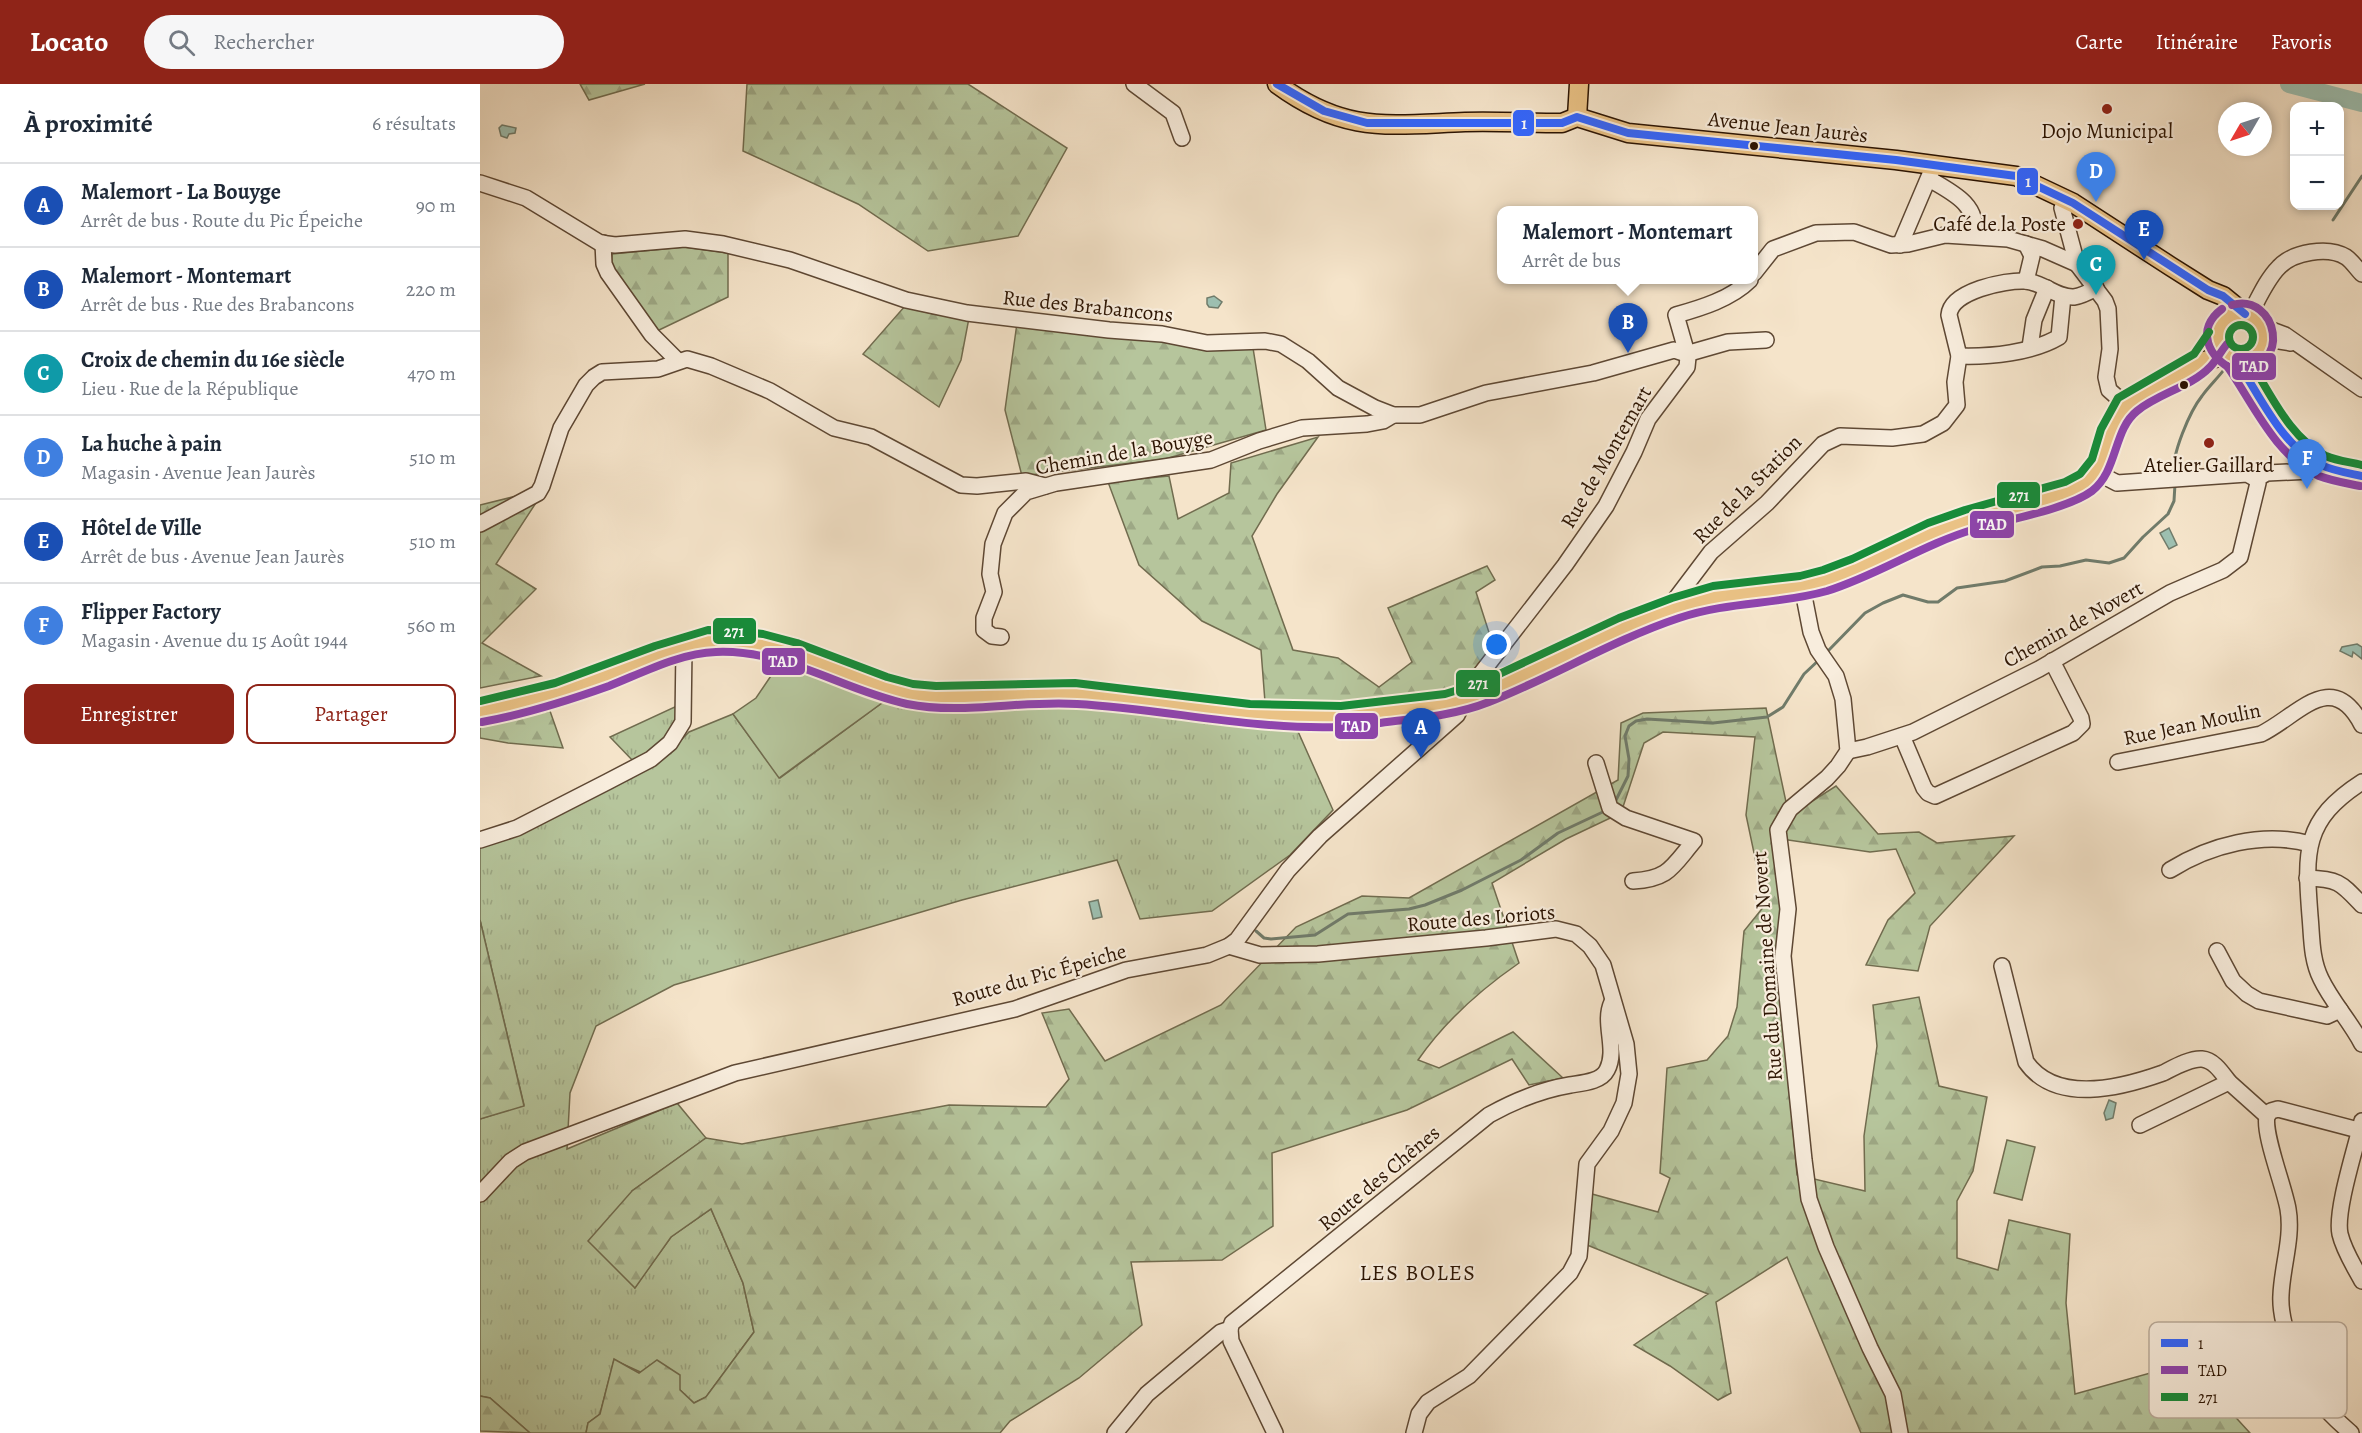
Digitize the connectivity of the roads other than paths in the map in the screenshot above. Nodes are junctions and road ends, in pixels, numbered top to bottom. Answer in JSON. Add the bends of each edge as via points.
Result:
{"nodes":[{"id":1,"x":1134,"y":84,"type":"edge"},
{"id":2,"x":1277,"y":84,"type":"edge"},
{"id":3,"x":1579,"y":91,"type":"edge"},
{"id":4,"x":1577,"y":117,"type":"junction"},
{"id":5,"x":1182,"y":138,"type":"dead end"},
{"id":6,"x":1932,"y":172,"type":"junction"},
{"id":7,"x":480,"y":183,"type":"edge"},
{"id":8,"x":2066,"y":200,"type":"junction"},
{"id":9,"x":1973,"y":236,"type":"junction"},
{"id":10,"x":603,"y":243,"type":"junction"},
{"id":11,"x":2026,"y":244,"type":"junction"},
{"id":12,"x":1900,"y":245,"type":"junction"},
{"id":13,"x":2078,"y":264,"type":"junction"},
{"id":14,"x":1758,"y":268,"type":"edge"},
{"id":15,"x":2362,"y":274,"type":"edge"},
{"id":16,"x":2025,"y":281,"type":"junction"},
{"id":17,"x":1745,"y":284,"type":"edge"},
{"id":18,"x":2047,"y":288,"type":"junction"},
{"id":19,"x":2096,"y":288,"type":"junction"},
{"id":20,"x":2208,"y":290,"type":"junction"},
{"id":21,"x":2063,"y":296,"type":"junction"},
{"id":22,"x":2252,"y":319,"type":"junction"},
{"id":23,"x":1766,"y":340,"type":"dead end"},
{"id":24,"x":2226,"y":344,"type":"junction"},
{"id":25,"x":2297,"y":345,"type":"junction"},
{"id":26,"x":2030,"y":347,"type":"junction"},
{"id":27,"x":2259,"y":351,"type":"junction"},
{"id":28,"x":1686,"y":354,"type":"junction"},
{"id":29,"x":1959,"y":356,"type":"junction"},
{"id":30,"x":678,"y":361,"type":"junction"},
{"id":31,"x":2256,"y":388,"type":"junction"},
{"id":32,"x":2362,"y":389,"type":"edge"},
{"id":33,"x":2126,"y":405,"type":"junction"},
{"id":34,"x":1393,"y":415,"type":"junction"},
{"id":35,"x":2318,"y":464,"type":"junction"},
{"id":36,"x":2096,"y":472,"type":"junction"},
{"id":37,"x":2359,"y":474,"type":"edge"},
{"id":38,"x":2256,"y":479,"type":"junction"},
{"id":39,"x":1045,"y":486,"type":"junction"},
{"id":40,"x":480,"y":524,"type":"edge"},
{"id":41,"x":1802,"y":586,"type":"junction"},
{"id":42,"x":1675,"y":608,"type":"junction"},
{"id":43,"x":1001,"y":637,"type":"dead end"},
{"id":44,"x":684,"y":647,"type":"junction"},
{"id":45,"x":2052,"y":661,"type":"junction"},
{"id":46,"x":1466,"y":699,"type":"junction"},
{"id":47,"x":480,"y":712,"type":"edge"},
{"id":48,"x":2362,"y":725,"type":"edge"},
{"id":49,"x":1902,"y":736,"type":"junction"},
{"id":50,"x":1848,"y":751,"type":"junction"},
{"id":51,"x":2118,"y":762,"type":"dead end"},
{"id":52,"x":1596,"y":763,"type":"dead end"},
{"id":53,"x":2362,"y":782,"type":"edge"},
{"id":54,"x":480,"y":840,"type":"edge"},
{"id":55,"x":2310,"y":844,"type":"junction"},
{"id":56,"x":2170,"y":870,"type":"dead end"},
{"id":57,"x":2307,"y":878,"type":"junction"},
{"id":58,"x":1633,"y":881,"type":"dead end"},
{"id":59,"x":2362,"y":905,"type":"edge"},
{"id":60,"x":1229,"y":946,"type":"junction"},
{"id":61,"x":2217,"y":951,"type":"dead end"},
{"id":62,"x":2002,"y":966,"type":"dead end"},
{"id":63,"x":1613,"y":999,"type":"junction"},
{"id":64,"x":2340,"y":1010,"type":"junction"},
{"id":65,"x":2362,"y":1044,"type":"edge"},
{"id":66,"x":2229,"y":1082,"type":"junction"},
{"id":67,"x":2267,"y":1116,"type":"junction"},
{"id":68,"x":2140,"y":1125,"type":"dead end"},
{"id":69,"x":2361,"y":1128,"type":"edge"},
{"id":70,"x":480,"y":1194,"type":"edge"},
{"id":71,"x":2362,"y":1281,"type":"edge"},
{"id":72,"x":2283,"y":1322,"type":"edge"},
{"id":73,"x":1230,"y":1329,"type":"junction"},
{"id":74,"x":2335,"y":1418,"type":"edge"},
{"id":75,"x":1115,"y":1433,"type":"edge"},
{"id":76,"x":1275,"y":1433,"type":"edge"},
{"id":77,"x":1414,"y":1433,"type":"edge"},
{"id":78,"x":1900,"y":1433,"type":"edge"},
{"id":79,"x":2351,"y":1433,"type":"edge"}],
"edges":[{"from":1,"to":5,"type":"street","via":[[1173,113]]},
{"from":2,"to":4,"type":"main road","name":"Avenue Jean Jaurès","via":[[1300,101],[1335,117],[1369,124],[1562,123]]},
{"from":3,"to":4,"type":"main road"},
{"from":4,"to":6,"type":"main road","name":"Avenue Jean Jaurès","via":[[1628,133]]},
{"from":6,"to":8,"type":"main road","name":"Avenue Jean Jaurès","via":[[2016,176]]},
{"from":6,"to":9,"type":"street","via":[[1974,215]]},
{"from":6,"to":12,"type":"street"},
{"from":7,"to":10,"type":"street","name":"Rue des Brabancons","via":[[526,198]]},
{"from":8,"to":13,"type":"street","via":[[2062,208]]},
{"from":8,"to":20,"type":"main road","name":"Avenue Jean Jaurès"},
{"from":9,"to":11,"type":"street"},
{"from":9,"to":12,"type":"street","via":[[1945,235]]},
{"from":10,"to":30,"type":"street","via":[[608,273],[652,335]]},
{"from":10,"to":34,"type":"street","name":"Rue des Brabancons","via":[[685,239],[723,244],[790,260],[906,300],[967,313],[1162,334],[1207,343],[1281,344],[1338,388]]},
{"from":11,"to":13,"type":"street"},
{"from":11,"to":16,"type":"street","via":[[2032,256]]},
{"from":12,"to":14,"type":"street","via":[[1854,232],[1816,233],[1773,249]]},
{"from":13,"to":19,"type":"street"},
{"from":15,"to":22,"type":"street","via":[[2346,257],[2331,252],[2289,259],[2272,275]]},
{"from":16,"to":18,"type":"street"},
{"from":16,"to":29,"type":"street","name":"Rue de la Station","via":[[1968,292],[1949,310]]},
{"from":17,"to":28,"type":"street","via":[[1704,307],[1676,315]]},
{"from":18,"to":21,"type":"street"},
{"from":18,"to":26,"type":"street","via":[[2034,320]]},
{"from":19,"to":21,"type":"street","via":[[2084,295]]},
{"from":19,"to":33,"type":"street","via":[[2108,309],[2109,390]]},
{"from":20,"to":22,"type":"main road","name":"Avenue Jean Jaurès","via":[[2223,296]]},
{"from":20,"to":24,"type":"main road","name":"Avenue Jean Jaurès","via":[[2224,314]]},
{"from":21,"to":26,"type":"street","via":[[2059,337]]},
{"from":22,"to":24,"type":"main road","via":[[2233,315]]},
{"from":22,"to":25,"type":"street","name":"Avenue Jean Jaurès"},
{"from":22,"to":27,"type":"main road","via":[[2264,341]]},
{"from":23,"to":28,"type":"street","name":"Rue des Brabancons","via":[[1728,342]]},
{"from":24,"to":27,"type":"main road","via":[[2251,358]]},
{"from":24,"to":31,"type":"main road","name":"Avenue Jean Jaurès"},
{"from":24,"to":33,"type":"main road"},
{"from":25,"to":27,"type":"street","via":[[2273,340]]},
{"from":25,"to":32,"type":"street","name":"Avenue Jean Jaurès"},
{"from":26,"to":29,"type":"street"},
{"from":27,"to":31,"type":"main road","via":[[2254,370]]},
{"from":28,"to":34,"type":"street","name":"Rue des Brabancons","via":[[1674,350],[1593,373],[1486,393],[1420,415]]},
{"from":28,"to":46,"type":"street","name":"Rue de Montemart","via":[[1687,367],[1648,418],[1606,506],[1472,685]]},
{"from":29,"to":42,"type":"street","name":"Rue de la Station","via":[[1957,405],[1943,423],[1923,434],[1892,438],[1840,436],[1823,444],[1767,503],[1711,552],[1674,601]]},
{"from":30,"to":39,"type":"street","via":[[687,359],[711,366],[770,391],[834,428],[871,437],[961,484],[1026,481]]},
{"from":30,"to":40,"type":"street","via":[[658,369],[602,372],[594,377],[561,428],[538,493]]},
{"from":31,"to":35,"type":"main road","name":"Avenue Jean Jaurès","via":[[2287,434]]},
{"from":33,"to":36,"type":"main road"},
{"from":34,"to":39,"type":"street","name":"Chemin de la Bouyge","via":[[1367,424],[1302,429],[1211,460]]},
{"from":35,"to":37,"type":"main road","via":[[2338,472]]},
{"from":35,"to":38,"type":"street","via":[[2311,471],[2267,473]]},
{"from":36,"to":38,"type":"street","via":[[2117,483],[2247,474]]},
{"from":36,"to":41,"type":"main road","via":[[2069,492],[1968,520],[1856,569]]},
{"from":38,"to":45,"type":"street","name":"Chemin de Novert","via":[[2248,529],[2240,557],[2234,563],[2170,593]]},
{"from":39,"to":43,"type":"street","name":"Chemin de la Bouyge","via":[[1026,492],[1005,513],[993,544],[990,574],[994,592],[984,618],[984,630]]},
{"from":41,"to":42,"type":"main road","via":[[1715,596]]},
{"from":41,"to":50,"type":"street","via":[[1810,632],[1836,676],[1844,699]]},
{"from":42,"to":46,"type":"main road"},
{"from":44,"to":46,"type":"main road","via":[[708,641],[760,644],[793,652],[884,687],[936,697],[1075,693],[1249,714],[1341,717]]},
{"from":44,"to":47,"type":"main road","via":[[543,699]]},
{"from":44,"to":54,"type":"street","via":[[683,722],[670,742],[651,759],[518,828]]},
{"from":45,"to":49,"type":"street","name":"Chemin de Novert"},
{"from":45,"to":49,"type":"street","via":[[2081,718],[2082,724],[2073,733],[1935,796],[1924,788]]},
{"from":46,"to":60,"type":"street","name":"Route du Pic Épeiche","via":[[1457,715],[1312,844]]},
{"from":48,"to":51,"type":"street","name":"Rue Jean Moulin","via":[[2342,700],[2324,697],[2308,702],[2261,734]]},
{"from":49,"to":50,"type":"street","name":"Chemin de Novert"},
{"from":50,"to":78,"type":"street","name":"Rue du Domaine de Novert","via":[[1827,778],[1790,809],[1778,830],[1788,909],[1783,956],[1809,1199],[1830,1257],[1893,1394]]},
{"from":52,"to":58,"type":"street","via":[[1610,808],[1626,818],[1694,841],[1663,876]]},
{"from":53,"to":55,"type":"street","via":[[2333,805]]},
{"from":55,"to":56,"type":"street","via":[[2259,840],[2230,844],[2185,860]]},
{"from":55,"to":57,"type":"street"},
{"from":57,"to":59,"type":"street","via":[[2342,884]]},
{"from":57,"to":64,"type":"street","via":[[2313,960]]},
{"from":60,"to":63,"type":"street","name":"Route des Loriots","via":[[1260,955],[1318,954],[1556,929],[1576,934],[1590,946],[1603,965]]},
{"from":60,"to":70,"type":"street","name":"Route du Pic Épeiche","via":[[1207,955],[1126,970],[1015,1009],[735,1073],[525,1152]]},
{"from":61,"to":64,"type":"street","via":[[2233,981],[2259,1001],[2327,1016]]},
{"from":62,"to":66,"type":"street","via":[[2026,1062],[2041,1078],[2058,1085],[2105,1090],[2139,1082],[2199,1058],[2210,1061]]},
{"from":63,"to":73,"type":"street","name":"Route des Chênes","via":[[1608,1010],[1611,1058],[1607,1071],[1597,1079],[1544,1090],[1489,1115],[1236,1319]]},
{"from":63,"to":77,"type":"street","name":"Route des Loriots","via":[[1626,1044],[1629,1074],[1624,1104],[1611,1131],[1587,1164],[1579,1256],[1570,1273],[1469,1376],[1428,1402],[1419,1414]]},
{"from":64,"to":65,"type":"street"},
{"from":66,"to":67,"type":"street"},
{"from":66,"to":68,"type":"street"},
{"from":67,"to":69,"type":"street","via":[[2278,1109]]},
{"from":67,"to":72,"type":"street","via":[[2289,1210],[2280,1296]]},
{"from":69,"to":71,"type":"street","via":[[2340,1216],[2340,1233]]},
{"from":73,"to":75,"type":"street","via":[[1221,1332],[1147,1394]]},
{"from":73,"to":76,"type":"street","via":[[1231,1341]]},
{"from":74,"to":79,"type":"street"}]}
